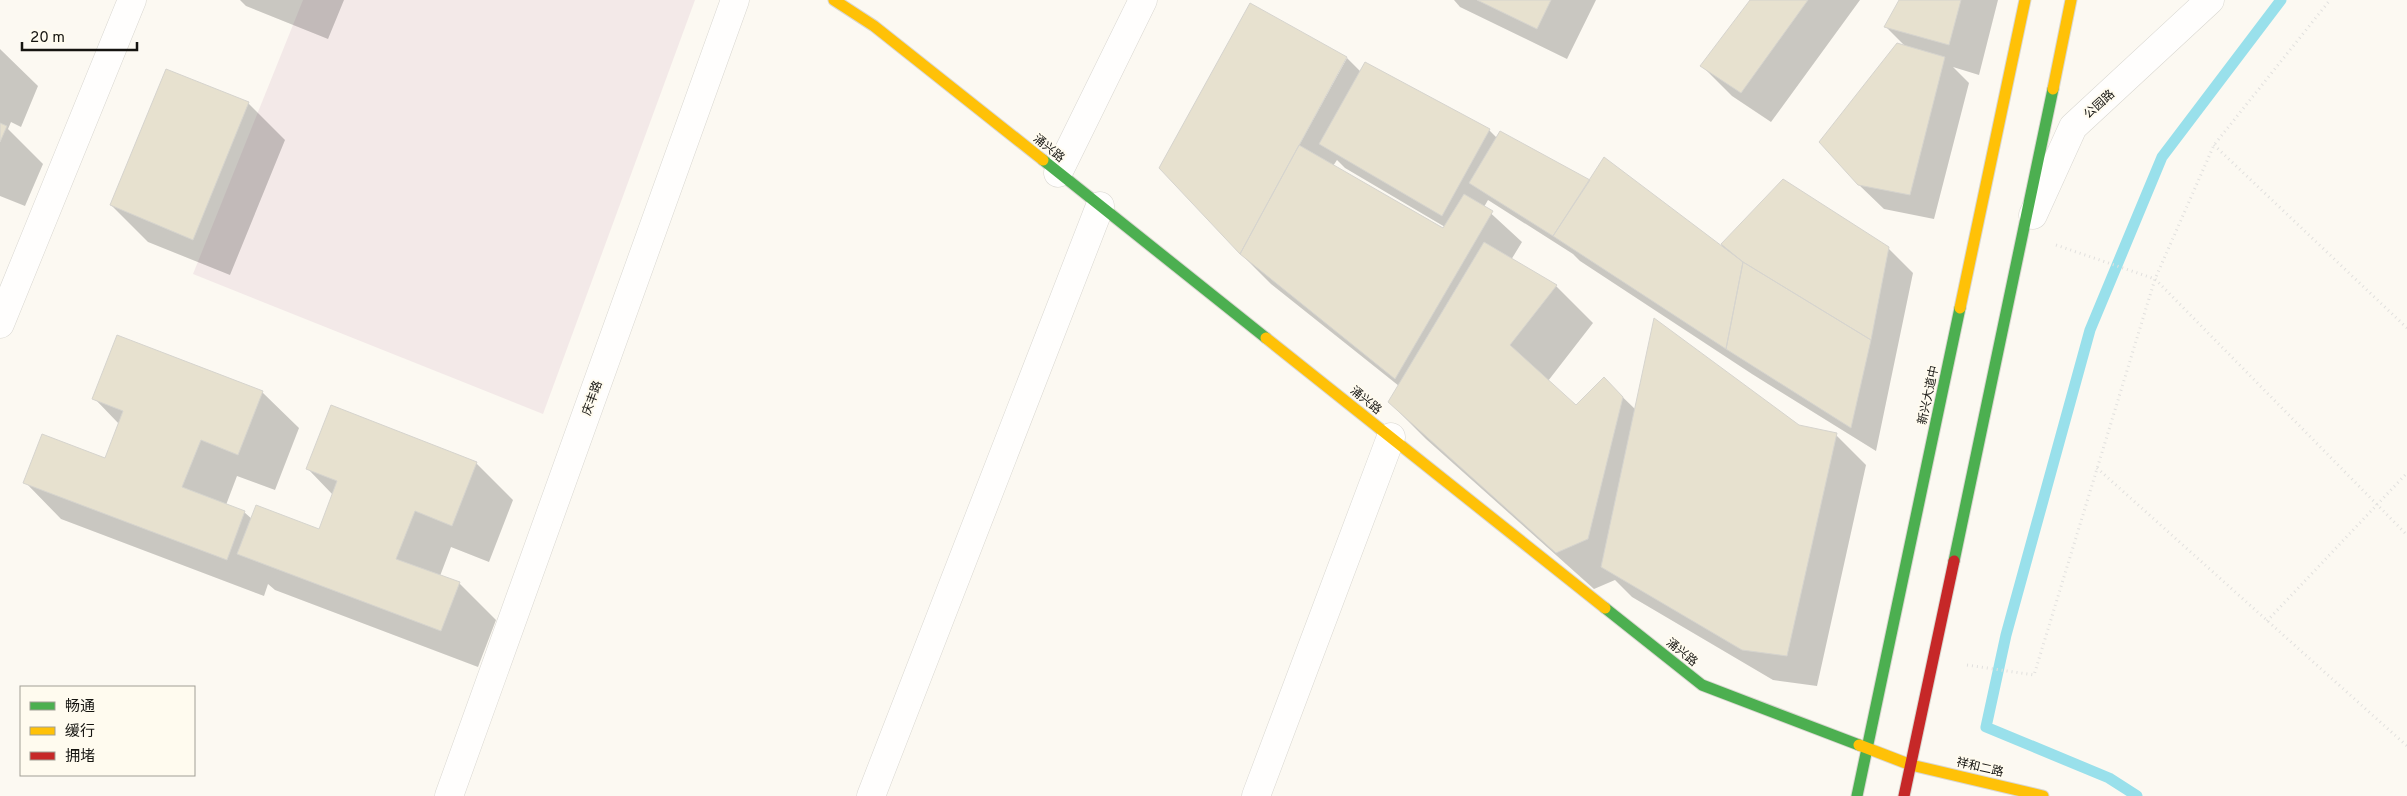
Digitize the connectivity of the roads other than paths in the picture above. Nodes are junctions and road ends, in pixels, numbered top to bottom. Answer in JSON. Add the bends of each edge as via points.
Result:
{"nodes":[{"id":1,"x":132,"y":0,"type":"edge"},
{"id":2,"x":734,"y":0,"type":"edge"},
{"id":3,"x":834,"y":0,"type":"edge"},
{"id":4,"x":1143,"y":0,"type":"edge"},
{"id":5,"x":2025,"y":0,"type":"edge"},
{"id":6,"x":2071,"y":0,"type":"edge"},
{"id":7,"x":2210,"y":0,"type":"edge"},
{"id":8,"x":1058,"y":173,"type":"junction"},
{"id":9,"x":1100,"y":206,"type":"junction"},
{"id":10,"x":2024,"y":234,"type":"junction"},
{"id":11,"x":0,"y":324,"type":"edge"},
{"id":12,"x":1391,"y":437,"type":"junction"},
{"id":13,"x":1867,"y":749,"type":"junction"},
{"id":14,"x":1911,"y":766,"type":"junction"},
{"id":15,"x":449,"y":796,"type":"edge"},
{"id":16,"x":871,"y":796,"type":"edge"},
{"id":17,"x":1256,"y":796,"type":"edge"},
{"id":18,"x":1857,"y":796,"type":"edge"},
{"id":19,"x":1904,"y":796,"type":"edge"},
{"id":20,"x":2043,"y":796,"type":"edge"}],
"edges":[{"from":1,"to":11,"type":"street"},
{"from":2,"to":15,"type":"street","name":"庆丰路"},
{"from":3,"to":8,"type":"main road","name":"涌兴路","via":[[874,26]]},
{"from":4,"to":8,"type":"street"},
{"from":5,"to":13,"type":"main road","name":"新兴大道中"},
{"from":6,"to":10,"type":"main road"},
{"from":7,"to":10,"type":"street","name":"公园路","via":[[2073,127]]},
{"from":8,"to":9,"type":"main road","name":"涌兴路"},
{"from":9,"to":12,"type":"main road","name":"涌兴路"},
{"from":9,"to":16,"type":"street"},
{"from":10,"to":14,"type":"main road"},
{"from":12,"to":13,"type":"main road","name":"涌兴路","via":[[1702,686]]},
{"from":12,"to":17,"type":"street"},
{"from":13,"to":14,"type":"main road","name":"涌兴路"},
{"from":13,"to":18,"type":"main road","name":"新兴大道中"},
{"from":14,"to":19,"type":"main road"},
{"from":14,"to":20,"type":"main road","name":"祥和二路"}]}
